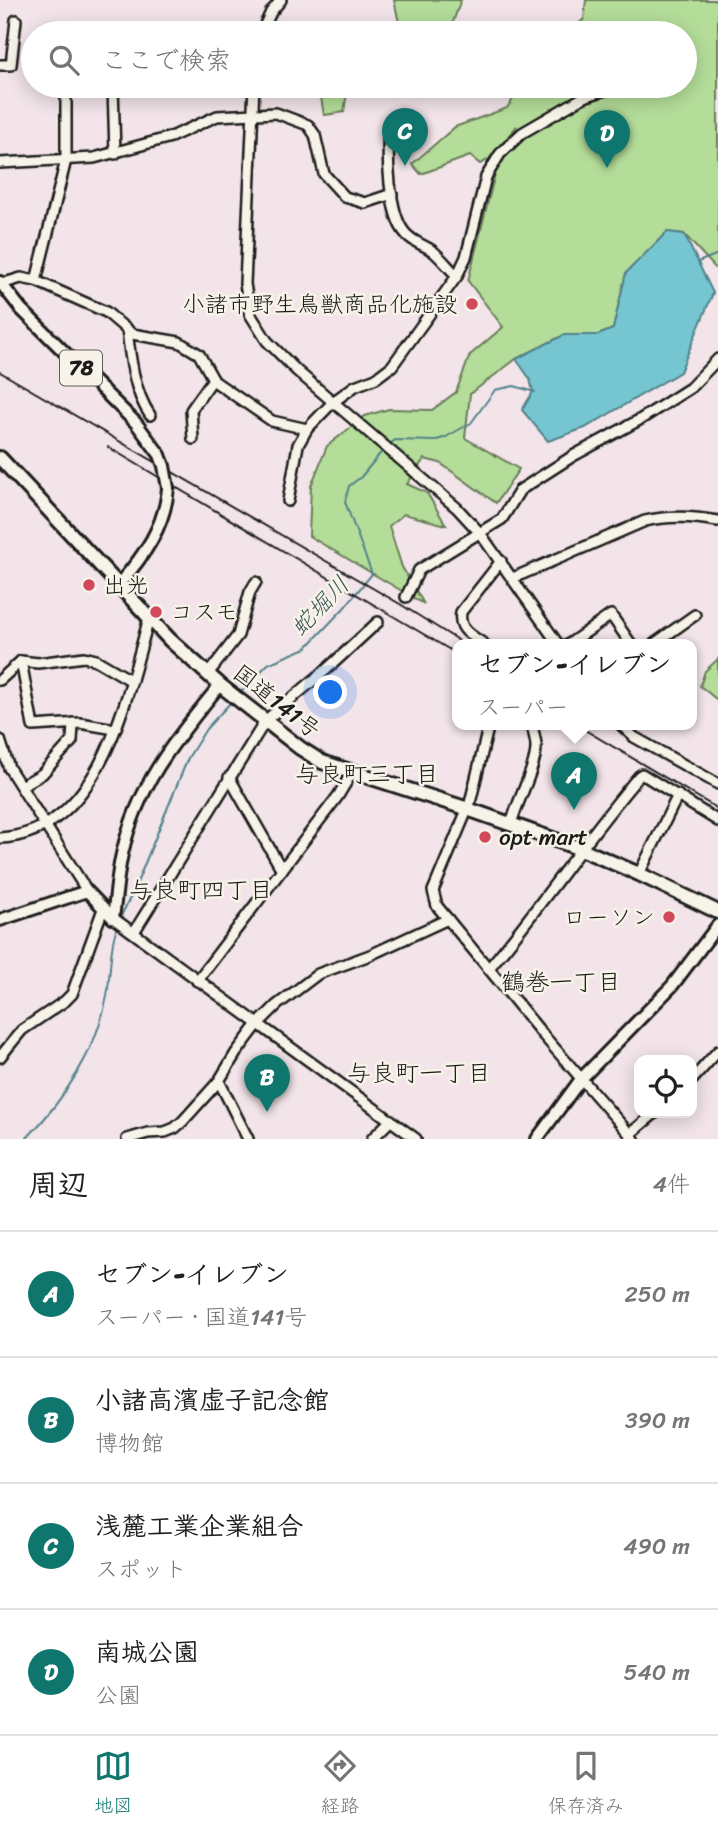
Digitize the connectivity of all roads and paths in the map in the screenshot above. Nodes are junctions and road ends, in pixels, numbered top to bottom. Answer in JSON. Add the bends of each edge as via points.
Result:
{"nodes":[{"id":1,"x":281,"y":0,"type":"edge"},
{"id":2,"x":16,"y":20,"type":"dead end"},
{"id":3,"x":267,"y":21,"type":"edge"},
{"id":4,"x":0,"y":65,"type":"edge"},
{"id":5,"x":66,"y":98,"type":"edge"},
{"id":6,"x":113,"y":98,"type":"edge"},
{"id":7,"x":253,"y":98,"type":"edge"},
{"id":8,"x":582,"y":98,"type":"edge"},
{"id":9,"x":252,"y":115,"type":"junction"},
{"id":10,"x":389,"y":128,"type":"dead end"},
{"id":11,"x":114,"y":154,"type":"junction"},
{"id":12,"x":66,"y":160,"type":"junction"},
{"id":13,"x":0,"y":163,"type":"edge"},
{"id":14,"x":391,"y":194,"type":"junction"},
{"id":15,"x":457,"y":276,"type":"junction"},
{"id":16,"x":36,"y":281,"type":"junction"},
{"id":17,"x":1,"y":283,"type":"edge"},
{"id":18,"x":127,"y":330,"type":"junction"},
{"id":19,"x":718,"y":359,"type":"edge"},
{"id":20,"x":213,"y":379,"type":"junction"},
{"id":21,"x":333,"y":402,"type":"junction"},
{"id":22,"x":150,"y":415,"type":"dead end"},
{"id":23,"x":307,"y":429,"type":"junction"},
{"id":24,"x":193,"y":439,"type":"dead end"},
{"id":25,"x":0,"y":458,"type":"edge"},
{"id":26,"x":288,"y":501,"type":"dead end"},
{"id":27,"x":718,"y":521,"type":"edge"},
{"id":28,"x":480,"y":533,"type":"junction"},
{"id":29,"x":501,"y":561,"type":"junction"},
{"id":30,"x":513,"y":578,"type":"junction"},
{"id":31,"x":256,"y":582,"type":"dead end"},
{"id":32,"x":119,"y":584,"type":"junction"},
{"id":33,"x":406,"y":597,"type":"dead end"},
{"id":34,"x":695,"y":615,"type":"dead end"},
{"id":35,"x":149,"y":618,"type":"junction"},
{"id":36,"x":378,"y":622,"type":"dead end"},
{"id":37,"x":478,"y":639,"type":"edge"},
{"id":38,"x":555,"y":639,"type":"edge"},
{"id":39,"x":576,"y":639,"type":"edge"},
{"id":40,"x":628,"y":639,"type":"edge"},
{"id":41,"x":661,"y":639,"type":"edge"},
{"id":42,"x":21,"y":661,"type":"junction"},
{"id":43,"x":208,"y":674,"type":"junction"},
{"id":44,"x":0,"y":680,"type":"edge"},
{"id":45,"x":131,"y":681,"type":"junction"},
{"id":46,"x":220,"y":685,"type":"junction"},
{"id":47,"x":266,"y":720,"type":"junction"},
{"id":48,"x":74,"y":723,"type":"junction"},
{"id":49,"x":115,"y":729,"type":"junction"},
{"id":50,"x":487,"y":730,"type":"edge"},
{"id":51,"x":534,"y":730,"type":"edge"},
{"id":52,"x":626,"y":730,"type":"edge"},
{"id":53,"x":0,"y":740,"type":"edge"},
{"id":54,"x":0,"y":762,"type":"edge"},
{"id":55,"x":5,"y":770,"type":"edge"},
{"id":56,"x":353,"y":771,"type":"junction"},
{"id":57,"x":229,"y":777,"type":"junction"},
{"id":58,"x":718,"y":785,"type":"edge"},
{"id":59,"x":21,"y":786,"type":"junction"},
{"id":60,"x":678,"y":795,"type":"junction"},
{"id":61,"x":467,"y":809,"type":"junction"},
{"id":62,"x":718,"y":821,"type":"edge"},
{"id":63,"x":46,"y":825,"type":"junction"},
{"id":64,"x":511,"y":825,"type":"junction"},
{"id":65,"x":0,"y":838,"type":"edge"},
{"id":66,"x":580,"y":849,"type":"junction"},
{"id":67,"x":282,"y":870,"type":"junction"},
{"id":68,"x":639,"y":874,"type":"junction"},
{"id":69,"x":87,"y":891,"type":"junction"},
{"id":70,"x":103,"y":908,"type":"junction"},
{"id":71,"x":718,"y":912,"type":"edge"},
{"id":72,"x":113,"y":918,"type":"junction"},
{"id":73,"x":448,"y":919,"type":"junction"},
{"id":74,"x":0,"y":923,"type":"edge"},
{"id":75,"x":718,"y":925,"type":"edge"},
{"id":76,"x":134,"y":932,"type":"junction"},
{"id":77,"x":489,"y":967,"type":"junction"},
{"id":78,"x":197,"y":981,"type":"junction"},
{"id":79,"x":258,"y":1024,"type":"junction"},
{"id":80,"x":718,"y":1051,"type":"edge"},
{"id":81,"x":0,"y":1057,"type":"edge"},
{"id":82,"x":697,"y":1074,"type":"edge"},
{"id":83,"x":582,"y":1079,"type":"junction"},
{"id":84,"x":219,"y":1081,"type":"junction"},
{"id":85,"x":650,"y":1118,"type":"edge"},
{"id":86,"x":391,"y":1120,"type":"junction"},
{"id":87,"x":632,"y":1136,"type":"edge"},
{"id":88,"x":127,"y":1139,"type":"edge"},
{"id":89,"x":248,"y":1139,"type":"edge"},
{"id":90,"x":372,"y":1139,"type":"edge"},
{"id":91,"x":416,"y":1139,"type":"edge"},
{"id":92,"x":537,"y":1139,"type":"edge"}],
"edges":[{"from":1,"to":3,"type":"street"},
{"from":2,"to":4,"type":"street","via":[[11,65]]},
{"from":5,"to":12,"type":"street"},
{"from":6,"to":11,"type":"street"},
{"from":7,"to":9,"type":"street"},
{"from":8,"to":15,"type":"street","via":[[522,133],[499,155],[486,177]]},
{"from":9,"to":11,"type":"street","via":[[217,116],[171,137]]},
{"from":9,"to":14,"type":"street","via":[[276,113],[308,125],[315,135],[324,174],[345,197],[365,202]]},
{"from":9,"to":21,"type":"street","via":[[246,284],[250,314],[267,341]]},
{"from":10,"to":14,"type":"street"},
{"from":11,"to":12,"type":"street"},
{"from":12,"to":13,"type":"street"},
{"from":12,"to":16,"type":"street"},
{"from":14,"to":15,"type":"street","via":[[404,233],[433,252]]},
{"from":15,"to":21,"type":"street","via":[[391,366]]},
{"from":16,"to":17,"type":"street","via":[[21,278]]},
{"from":16,"to":18,"type":"street","via":[[106,312]]},
{"from":17,"to":32,"type":"main road","number":"78","bridge":true,"via":[[21,309],[136,423],[160,455],[166,508],[152,541]]},
{"from":18,"to":20,"type":"street","via":[[179,342],[199,354]]},
{"from":18,"to":22,"type":"street","via":[[130,358]]},
{"from":19,"to":28,"type":"street","via":[[690,388],[520,490],[502,519]]},
{"from":20,"to":23,"type":"street","via":[[272,421]]},
{"from":20,"to":24,"type":"street","via":[[191,410]]},
{"from":21,"to":23,"type":"street"},
{"from":21,"to":28,"type":"street"},
{"from":23,"to":26,"type":"street","via":[[298,445]]},
{"from":25,"to":32,"type":"highway","name":"国道141号"},
{"from":27,"to":30,"type":"street","via":[[688,516],[645,521]]},
{"from":28,"to":29,"type":"street"},
{"from":28,"to":33,"type":"street","via":[[425,565]]},
{"from":29,"to":30,"type":"street"},
{"from":29,"to":37,"type":"street","via":[[461,612],[462,627]]},
{"from":30,"to":38,"type":"street"},
{"from":31,"to":43,"type":"street","via":[[238,635]]},
{"from":32,"to":35,"type":"highway","name":"国道141号"},
{"from":34,"to":41,"type":"street"},
{"from":35,"to":43,"type":"highway","name":"国道141号"},
{"from":35,"to":45,"type":"street"},
{"from":36,"to":47,"type":"street"},
{"from":39,"to":40,"type":"street","via":[[611,615]]},
{"from":42,"to":44,"type":"street"},
{"from":42,"to":45,"type":"street","via":[[84,657]]},
{"from":42,"to":48,"type":"street","via":[[33,726]]},
{"from":43,"to":46,"type":"highway","name":"国道141号"},
{"from":45,"to":49,"type":"street"},
{"from":46,"to":47,"type":"highway","name":"国道141号"},
{"from":46,"to":72,"type":"main road","via":[[176,739],[137,805],[122,855]]},
{"from":47,"to":56,"type":"highway","name":"国道141号","via":[[322,762]]},
{"from":47,"to":57,"type":"street"},
{"from":48,"to":49,"type":"street"},
{"from":48,"to":59,"type":"street","via":[[72,741],[42,774]]},
{"from":49,"to":63,"type":"street","via":[[88,785]]},
{"from":50,"to":61,"type":"street"},
{"from":51,"to":64,"type":"street","via":[[531,771]]},
{"from":52,"to":58,"type":"street"},
{"from":53,"to":55,"type":"street"},
{"from":54,"to":55,"type":"street"},
{"from":55,"to":59,"type":"street"},
{"from":56,"to":61,"type":"highway","name":"国道141号"},
{"from":56,"to":67,"type":"street"},
{"from":57,"to":67,"type":"street"},
{"from":57,"to":76,"type":"street"},
{"from":59,"to":63,"type":"street"},
{"from":60,"to":62,"type":"street"},
{"from":60,"to":66,"type":"street","via":[[642,774]]},
{"from":60,"to":68,"type":"street"},
{"from":61,"to":64,"type":"highway","name":"国道141号"},
{"from":61,"to":73,"type":"street","via":[[433,891],[437,906]]},
{"from":63,"to":65,"type":"street","via":[[20,837]]},
{"from":63,"to":69,"type":"street"},
{"from":64,"to":66,"type":"highway","name":"国道141号"},
{"from":66,"to":68,"type":"highway","name":"国道141号"},
{"from":66,"to":77,"type":"street"},
{"from":67,"to":78,"type":"street"},
{"from":68,"to":71,"type":"highway","name":"国道141号"},
{"from":69,"to":70,"type":"main road"},
{"from":69,"to":74,"type":"main road"},
{"from":70,"to":72,"type":"main road"},
{"from":70,"to":81,"type":"street","via":[[72,994],[22,1030]]},
{"from":72,"to":76,"type":"street"},
{"from":73,"to":77,"type":"street"},
{"from":73,"to":79,"type":"street","via":[[318,974]]},
{"from":75,"to":83,"type":"main road","via":[[673,986]]},
{"from":76,"to":78,"type":"street"},
{"from":77,"to":83,"type":"street"},
{"from":78,"to":79,"type":"street"},
{"from":79,"to":84,"type":"street"},
{"from":79,"to":86,"type":"street"},
{"from":80,"to":82,"type":"street"},
{"from":83,"to":87,"type":"street"},
{"from":83,"to":92,"type":"main road"},
{"from":84,"to":88,"type":"street","via":[[174,1128]]},
{"from":84,"to":89,"type":"street"},
{"from":85,"to":87,"type":"street"},
{"from":86,"to":90,"type":"street"},
{"from":86,"to":91,"type":"street"}]}
